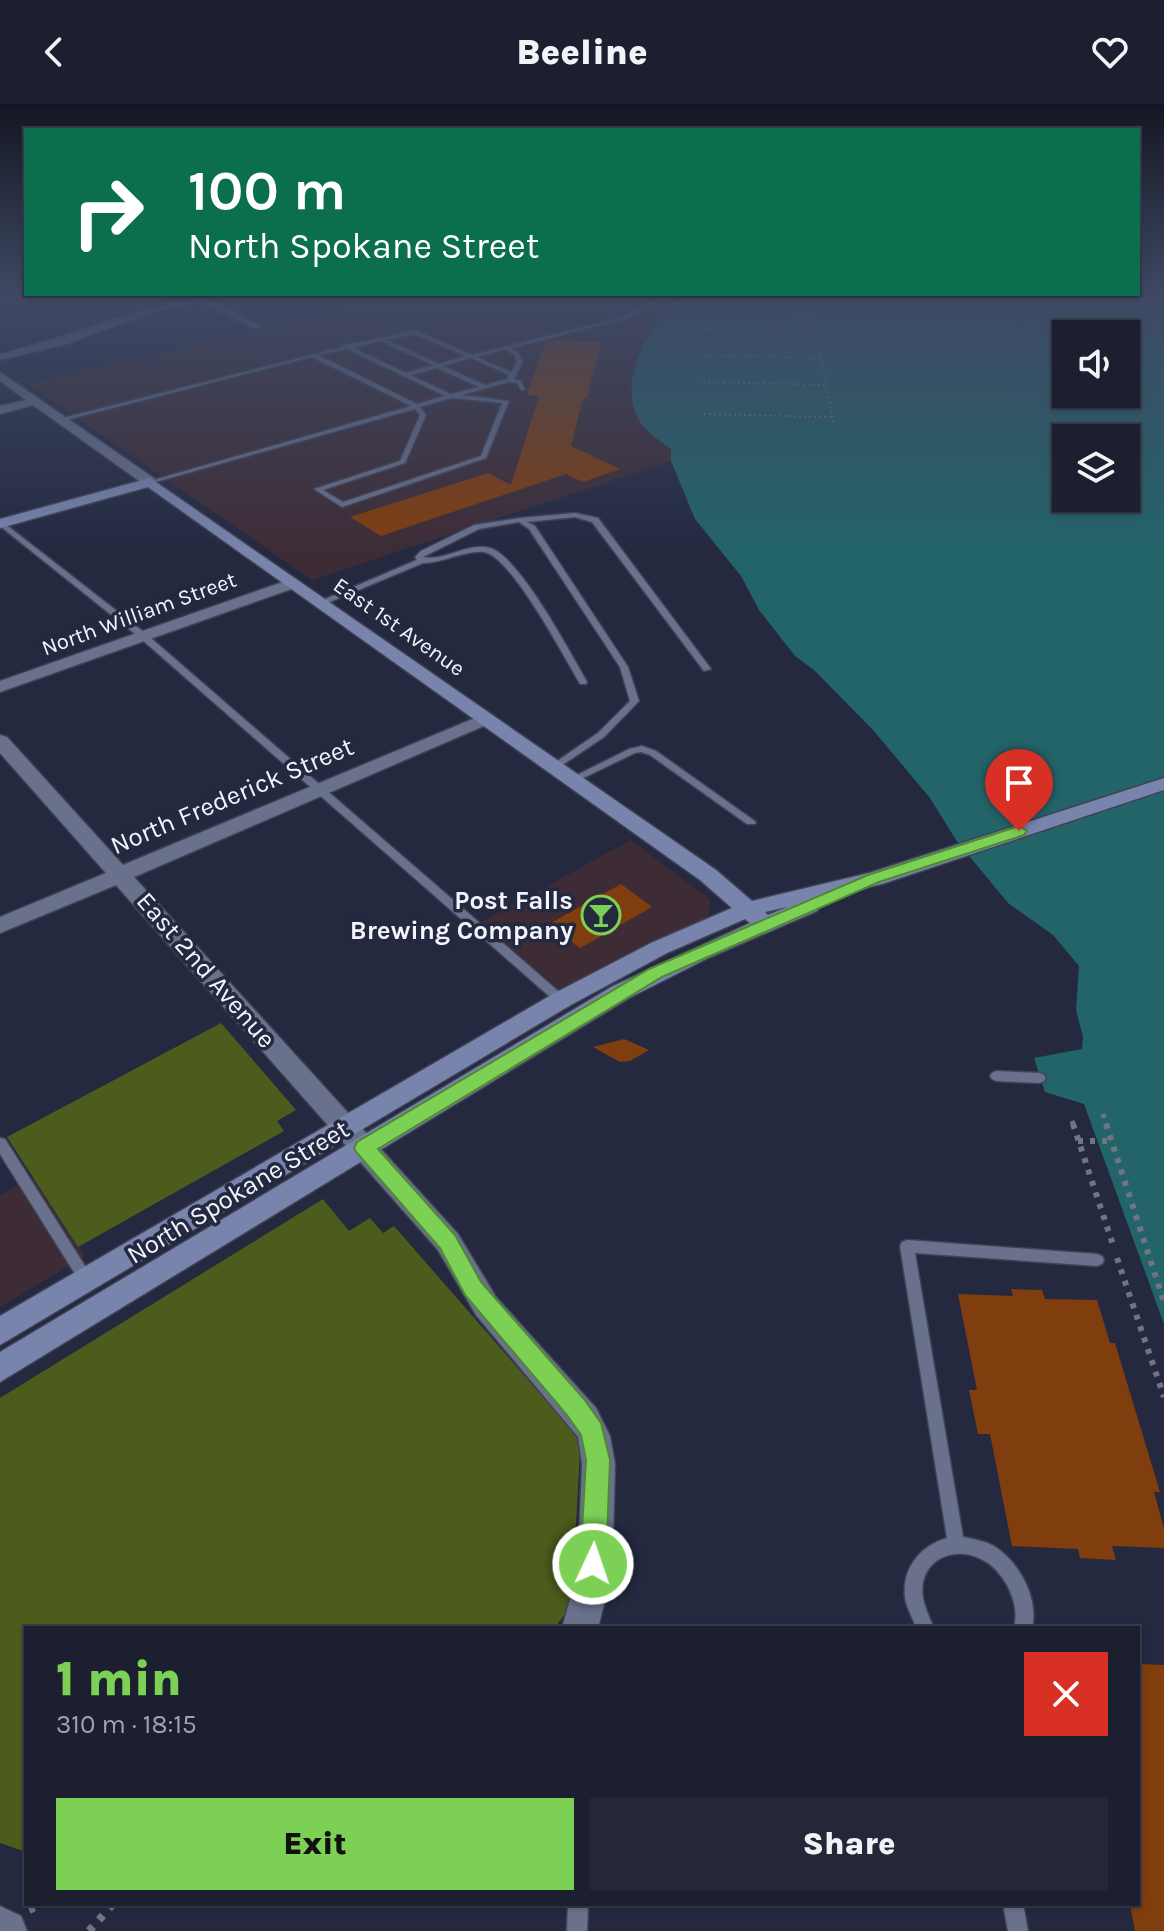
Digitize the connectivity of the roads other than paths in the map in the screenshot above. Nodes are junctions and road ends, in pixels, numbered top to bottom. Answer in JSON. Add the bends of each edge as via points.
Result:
{"nodes":[{"id":1,"x":10,"y":383,"type":"edge"},
{"id":2,"x":202,"y":383,"type":"edge"},
{"id":3,"x":370,"y":383,"type":"edge"},
{"id":4,"x":422,"y":383,"type":"edge"},
{"id":5,"x":476,"y":383,"type":"edge"},
{"id":6,"x":495,"y":383,"type":"edge"},
{"id":7,"x":519,"y":383,"type":"edge"},
{"id":8,"x":484,"y":387,"type":"junction"},
{"id":9,"x":450,"y":396,"type":"junction"},
{"id":10,"x":36,"y":401,"type":"junction"},
{"id":11,"x":506,"y":401,"type":"junction"},
{"id":12,"x":416,"y":406,"type":"junction"},
{"id":13,"x":0,"y":410,"type":"edge"},
{"id":14,"x":62,"y":419,"type":"junction"},
{"id":15,"x":150,"y":482,"type":"junction"},
{"id":16,"x":520,"y":520,"type":"junction"},
{"id":17,"x":1,"y":524,"type":"edge"},
{"id":18,"x":422,"y":561,"type":"junction"},
{"id":19,"x":294,"y":583,"type":"junction"},
{"id":20,"x":322,"y":602,"type":"junction"},
{"id":21,"x":142,"y":635,"type":"junction"},
{"id":22,"x":707,"y":669,"type":"dead end"},
{"id":23,"x":583,"y":682,"type":"dead end"},
{"id":24,"x":0,"y":687,"type":"edge"},
{"id":25,"x":487,"y":718,"type":"junction"},
{"id":26,"x":0,"y":741,"type":"edge"},
{"id":27,"x":555,"y":766,"type":"junction"},
{"id":28,"x":574,"y":779,"type":"junction"},
{"id":29,"x":1164,"y":784,"type":"edge"},
{"id":30,"x":320,"y":788,"type":"junction"},
{"id":31,"x":751,"y":822,"type":"dead end"},
{"id":32,"x":121,"y":874,"type":"junction"},
{"id":33,"x":757,"y":917,"type":"junction"},
{"id":34,"x":0,"y":926,"type":"edge"},
{"id":35,"x":561,"y":1000,"type":"junction"},
{"id":36,"x":996,"y":1076,"type":"dead end"},
{"id":37,"x":1040,"y":1078,"type":"dead end"},
{"id":38,"x":355,"y":1138,"type":"junction"},
{"id":39,"x":0,"y":1143,"type":"edge"},
{"id":40,"x":1097,"y":1260,"type":"dead end"},
{"id":41,"x":87,"y":1281,"type":"junction"},
{"id":42,"x":0,"y":1332,"type":"edge"},
{"id":43,"x":0,"y":1368,"type":"edge"},
{"id":44,"x":956,"y":1544,"type":"junction"},
{"id":45,"x":581,"y":1626,"type":"edge"},
{"id":46,"x":924,"y":1626,"type":"edge"},
{"id":47,"x":1023,"y":1626,"type":"edge"},
{"id":48,"x":578,"y":1906,"type":"edge"},
{"id":49,"x":1013,"y":1906,"type":"edge"},
{"id":50,"x":0,"y":1927,"type":"edge"},
{"id":51,"x":6,"y":1931,"type":"edge"},
{"id":52,"x":577,"y":1931,"type":"edge"},
{"id":53,"x":1018,"y":1931,"type":"edge"}],
"edges":[{"from":1,"to":10,"type":"street","name":"East 1st Avenue"},
{"from":2,"to":14,"type":"lane"},
{"from":3,"to":12,"type":"lane"},
{"from":4,"to":9,"type":"lane"},
{"from":5,"to":8,"type":"lane"},
{"from":6,"to":8,"type":"lane"},
{"from":7,"to":11,"type":"lane","via":[[521,392]]},
{"from":8,"to":9,"type":"lane"},
{"from":9,"to":11,"type":"lane"},
{"from":9,"to":12,"type":"lane"},
{"from":10,"to":13,"type":"street"},
{"from":10,"to":14,"type":"street","name":"East 1st Avenue"},
{"from":11,"to":12,"type":"lane","via":[[487,453],[475,461],[342,505],[317,489],[403,462],[423,415]]},
{"from":12,"to":15,"type":"lane"},
{"from":14,"to":15,"type":"street","name":"East 1st Avenue"},
{"from":15,"to":17,"type":"main road"},
{"from":15,"to":19,"type":"main road","name":"East 1st Avenue"},
{"from":16,"to":18,"type":"lane","via":[[477,527],[424,553]]},
{"from":16,"to":22,"type":"lane","via":[[575,515],[595,520]]},
{"from":16,"to":27,"type":"lane","via":[[532,528],[624,667],[635,701],[601,735]]},
{"from":17,"to":21,"type":"lane"},
{"from":18,"to":20,"type":"lane"},
{"from":18,"to":23,"type":"lane","via":[[485,549],[500,554]]},
{"from":19,"to":20,"type":"main road","name":"East 1st Avenue"},
{"from":19,"to":21,"type":"street","name":"North William Street"},
{"from":20,"to":25,"type":"main road","name":"East 1st Avenue"},
{"from":21,"to":24,"type":"street","name":"North William Street"},
{"from":21,"to":30,"type":"lane"},
{"from":25,"to":27,"type":"main road","name":"East 1st Avenue"},
{"from":25,"to":30,"type":"street","name":"North Frederick Street"},
{"from":26,"to":32,"type":"street","name":"East 2nd Avenue"},
{"from":27,"to":28,"type":"main road","name":"East 1st Avenue"},
{"from":28,"to":31,"type":"lane","via":[[642,749]]},
{"from":28,"to":33,"type":"main road","name":"East 1st Avenue","via":[[708,875]]},
{"from":29,"to":33,"type":"main road","name":"North Spokane Street"},
{"from":30,"to":32,"type":"street","name":"North Frederick Street"},
{"from":30,"to":35,"type":"lane"},
{"from":32,"to":34,"type":"street","name":"North Frederick Street"},
{"from":32,"to":38,"type":"street","name":"East 2nd Avenue"},
{"from":33,"to":35,"type":"main road","name":"North Spokane Street","via":[[659,948]]},
{"from":33,"to":38,"type":"main road","name":"North Spokane Street"},
{"from":35,"to":38,"type":"main road","name":"North Spokane Street"},
{"from":36,"to":37,"type":"lane"},
{"from":38,"to":41,"type":"main road","name":"North Spokane Street"},
{"from":38,"to":43,"type":"main road","name":"North Spokane Street"},
{"from":38,"to":45,"type":"street","name":"East 2nd Avenue","via":[[448,1242],[473,1289],[592,1431],[598,1460],[591,1590]]},
{"from":39,"to":41,"type":"lane"},
{"from":40,"to":44,"type":"lane","via":[[907,1246]]},
{"from":41,"to":42,"type":"main road","name":"North Spokane Street"},
{"from":44,"to":46,"type":"lane","via":[[940,1546],[918,1565],[913,1597]]},
{"from":44,"to":47,"type":"lane","via":[[974,1546],[1006,1567],[1024,1603]]},
{"from":48,"to":52,"type":"lane"},
{"from":49,"to":53,"type":"lane"},
{"from":50,"to":51,"type":"street"}]}
